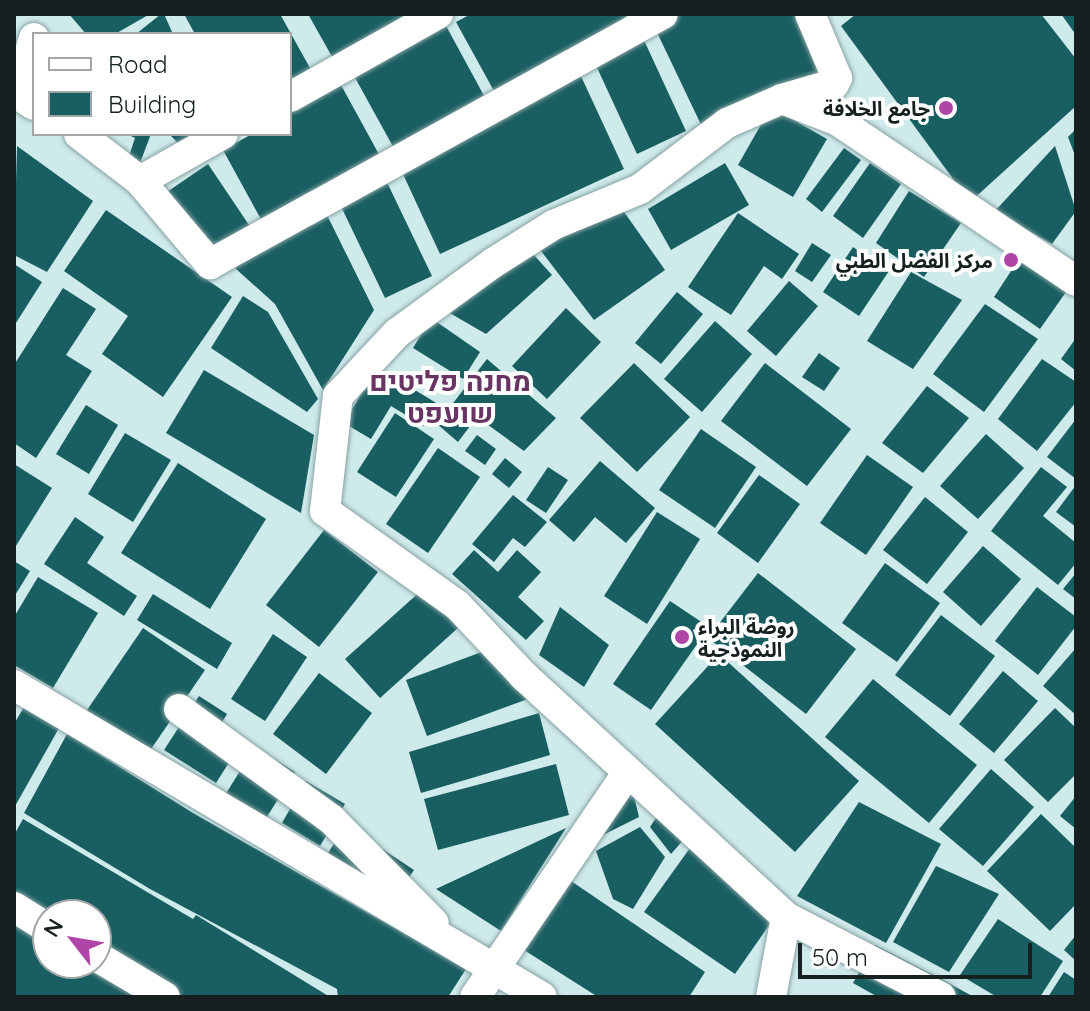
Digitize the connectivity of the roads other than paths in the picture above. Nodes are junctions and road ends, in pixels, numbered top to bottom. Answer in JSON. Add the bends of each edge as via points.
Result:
{"nodes":[{"id":1,"x":438,"y":14,"type":"edge"},
{"id":2,"x":663,"y":14,"type":"edge"},
{"id":3,"x":810,"y":14,"type":"edge"},
{"id":4,"x":32,"y":46,"type":"edge"},
{"id":5,"x":292,"y":96,"type":"edge"},
{"id":6,"x":782,"y":99,"type":"junction"},
{"id":7,"x":32,"y":104,"type":"edge"},
{"id":8,"x":82,"y":136,"type":"edge"},
{"id":9,"x":219,"y":136,"type":"edge"},
{"id":10,"x":140,"y":181,"type":"junction"},
{"id":11,"x":1076,"y":281,"type":"edge"},
{"id":12,"x":14,"y":685,"type":"edge"},
{"id":13,"x":179,"y":709,"type":"dead end"},
{"id":14,"x":627,"y":773,"type":"junction"},
{"id":15,"x":14,"y":907,"type":"edge"},
{"id":16,"x":786,"y":917,"type":"junction"},
{"id":17,"x":32,"y":918,"type":"edge"},
{"id":18,"x":466,"y":956,"type":"junction"},
{"id":19,"x":112,"y":966,"type":"edge"},
{"id":20,"x":493,"y":970,"type":"junction"},
{"id":21,"x":165,"y":997,"type":"edge"},
{"id":22,"x":475,"y":997,"type":"edge"},
{"id":23,"x":542,"y":997,"type":"edge"},
{"id":24,"x":771,"y":997,"type":"edge"},
{"id":25,"x":941,"y":997,"type":"edge"}],
"edges":[{"from":1,"to":5,"type":"street"},
{"from":2,"to":10,"type":"street","via":[[210,264]]},
{"from":3,"to":6,"type":"street","via":[[837,78],[834,84]]},
{"from":4,"to":7,"type":"street","via":[[17,94]]},
{"from":6,"to":11,"type":"street","via":[[838,121]]},
{"from":6,"to":14,"type":"street","via":[[727,123],[640,189],[553,225],[493,263],[397,333],[338,396],[325,511],[457,605]]},
{"from":8,"to":10,"type":"street"},
{"from":9,"to":10,"type":"street"},
{"from":12,"to":18,"type":"street"},
{"from":13,"to":18,"type":"street","via":[[331,819]]},
{"from":14,"to":16,"type":"street"},
{"from":14,"to":20,"type":"street"},
{"from":15,"to":17,"type":"street"},
{"from":16,"to":24,"type":"street"},
{"from":16,"to":25,"type":"street"},
{"from":18,"to":20,"type":"street"},
{"from":19,"to":21,"type":"street"},
{"from":20,"to":22,"type":"street"},
{"from":20,"to":23,"type":"street"}]}
